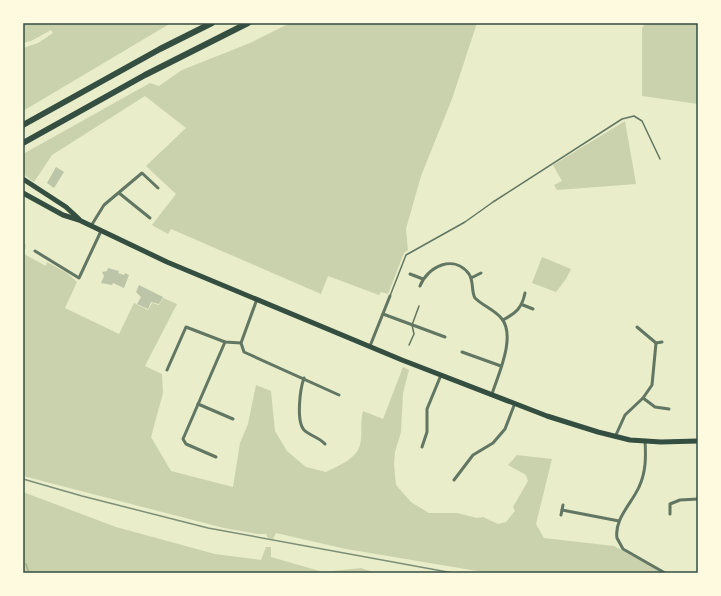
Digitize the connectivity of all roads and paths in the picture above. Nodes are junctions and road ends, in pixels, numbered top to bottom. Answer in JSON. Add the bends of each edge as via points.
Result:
{"nodes":[{"id":1,"x":212,"y":23,"type":"edge"},
{"id":2,"x":248,"y":23,"type":"edge"},
{"id":3,"x":23,"y":125,"type":"edge"},
{"id":4,"x":23,"y":143,"type":"edge"},
{"id":5,"x":660,"y":159,"type":"dead end"},
{"id":6,"x":23,"y":179,"type":"edge"},
{"id":7,"x":158,"y":188,"type":"dead end"},
{"id":8,"x":23,"y":193,"type":"edge"},
{"id":9,"x":119,"y":193,"type":"junction"},
{"id":10,"x":150,"y":218,"type":"dead end"},
{"id":11,"x":79,"y":220,"type":"junction"},
{"id":12,"x":91,"y":226,"type":"junction"},
{"id":13,"x":101,"y":231,"type":"junction"},
{"id":14,"x":35,"y":251,"type":"dead end"},
{"id":15,"x":481,"y":273,"type":"dead end"},
{"id":16,"x":410,"y":274,"type":"dead end"},
{"id":17,"x":471,"y":278,"type":"junction"},
{"id":18,"x":423,"y":279,"type":"junction"},
{"id":19,"x":420,"y":286,"type":"dead end"},
{"id":20,"x":525,"y":293,"type":"dead end"},
{"id":21,"x":390,"y":296,"type":"joint"},
{"id":22,"x":257,"y":300,"type":"junction"},
{"id":23,"x":523,"y":305,"type":"junction"},
{"id":24,"x":419,"y":306,"type":"dead end"},
{"id":25,"x":533,"y":309,"type":"dead end"},
{"id":26,"x":382,"y":314,"type":"junction"},
{"id":27,"x":502,"y":320,"type":"junction"},
{"id":28,"x":412,"y":325,"type":"junction"},
{"id":29,"x":637,"y":327,"type":"dead end"},
{"id":30,"x":445,"y":337,"type":"dead end"},
{"id":31,"x":225,"y":342,"type":"junction"},
{"id":32,"x":662,"y":342,"type":"dead end"},
{"id":33,"x":241,"y":343,"type":"junction"},
{"id":34,"x":656,"y":343,"type":"junction"},
{"id":35,"x":409,"y":345,"type":"dead end"},
{"id":36,"x":370,"y":346,"type":"junction"},
{"id":37,"x":473,"y":350,"type":"dead end"},
{"id":38,"x":462,"y":352,"type":"dead end"},
{"id":39,"x":471,"y":355,"type":"junction"},
{"id":40,"x":501,"y":366,"type":"junction"},
{"id":41,"x":167,"y":370,"type":"dead end"},
{"id":42,"x":441,"y":374,"type":"junction"},
{"id":43,"x":304,"y":378,"type":"junction"},
{"id":44,"x":492,"y":394,"type":"junction"},
{"id":45,"x":339,"y":395,"type":"dead end"},
{"id":46,"x":643,"y":398,"type":"junction"},
{"id":47,"x":515,"y":403,"type":"junction"},
{"id":48,"x":198,"y":404,"type":"junction"},
{"id":49,"x":669,"y":409,"type":"dead end"},
{"id":50,"x":233,"y":419,"type":"dead end"},
{"id":51,"x":615,"y":437,"type":"junction"},
{"id":52,"x":645,"y":441,"type":"junction"},
{"id":53,"x":698,"y":441,"type":"edge"},
{"id":54,"x":325,"y":444,"type":"dead end"},
{"id":55,"x":422,"y":447,"type":"dead end"},
{"id":56,"x":216,"y":457,"type":"dead end"},
{"id":57,"x":454,"y":480,"type":"dead end"},
{"id":58,"x":698,"y":499,"type":"edge"},
{"id":59,"x":563,"y":505,"type":"dead end"},
{"id":60,"x":562,"y":510,"type":"junction"},
{"id":61,"x":670,"y":514,"type":"dead end"},
{"id":62,"x":561,"y":515,"type":"dead end"},
{"id":63,"x":619,"y":521,"type":"junction"},
{"id":64,"x":665,"y":573,"type":"edge"}],
"edges":[{"from":1,"to":3,"type":"highway","via":[[148,55]]},
{"from":2,"to":4,"type":"highway","via":[[145,75]]},
{"from":5,"to":21,"type":"lane","via":[[642,121],[634,116],[622,119],[465,222],[406,255]]},
{"from":6,"to":11,"type":"main road","via":[[66,207]]},
{"from":7,"to":9,"type":"street","via":[[142,173]]},
{"from":8,"to":11,"type":"main road","via":[[63,215]]},
{"from":9,"to":10,"type":"street"},
{"from":9,"to":12,"type":"street","via":[[104,205]]},
{"from":11,"to":12,"type":"main road"},
{"from":12,"to":13,"type":"main road"},
{"from":13,"to":14,"type":"street","via":[[79,278]]},
{"from":13,"to":22,"type":"main road"},
{"from":15,"to":17,"type":"street"},
{"from":16,"to":18,"type":"street"},
{"from":17,"to":18,"type":"street","via":[[463,269],[446,263],[432,270]]},
{"from":17,"to":27,"type":"street","via":[[475,298]]},
{"from":18,"to":19,"type":"street"},
{"from":20,"to":23,"type":"street"},
{"from":21,"to":26,"type":"street"},
{"from":22,"to":33,"type":"street"},
{"from":22,"to":36,"type":"main road"},
{"from":23,"to":25,"type":"street"},
{"from":23,"to":27,"type":"street","via":[[514,314]]},
{"from":24,"to":28,"type":"lane"},
{"from":26,"to":28,"type":"street"},
{"from":26,"to":36,"type":"street"},
{"from":27,"to":40,"type":"street","via":[[507,340]]},
{"from":28,"to":30,"type":"street"},
{"from":28,"to":35,"type":"lane","via":[[414,334]]},
{"from":29,"to":34,"type":"street"},
{"from":31,"to":33,"type":"street"},
{"from":31,"to":41,"type":"street","via":[[186,327]]},
{"from":31,"to":48,"type":"street"},
{"from":32,"to":34,"type":"street"},
{"from":33,"to":43,"type":"street","via":[[244,352]]},
{"from":34,"to":46,"type":"street","via":[[653,358],[654,380]]},
{"from":36,"to":42,"type":"main road"},
{"from":37,"to":39,"type":"street"},
{"from":38,"to":39,"type":"street"},
{"from":39,"to":40,"type":"street"},
{"from":40,"to":44,"type":"street"},
{"from":42,"to":44,"type":"main road"},
{"from":42,"to":55,"type":"street","via":[[427,409],[426,436]]},
{"from":43,"to":45,"type":"street"},
{"from":43,"to":54,"type":"street","via":[[299,401],[302,428]]},
{"from":44,"to":47,"type":"main road"},
{"from":46,"to":49,"type":"street","via":[[655,407]]},
{"from":46,"to":51,"type":"street","via":[[625,415]]},
{"from":47,"to":51,"type":"main road"},
{"from":47,"to":57,"type":"street","via":[[505,429],[493,443],[473,455]]},
{"from":48,"to":50,"type":"street"},
{"from":48,"to":56,"type":"street","via":[[183,442]]},
{"from":51,"to":52,"type":"main road"},
{"from":52,"to":53,"type":"main road"},
{"from":52,"to":63,"type":"street","via":[[643,478]]},
{"from":58,"to":61,"type":"street","via":[[680,500],[670,504]]},
{"from":59,"to":60,"type":"street"},
{"from":60,"to":62,"type":"street"},
{"from":60,"to":63,"type":"street"},
{"from":63,"to":64,"type":"street","via":[[616,535],[620,545]]}]}
